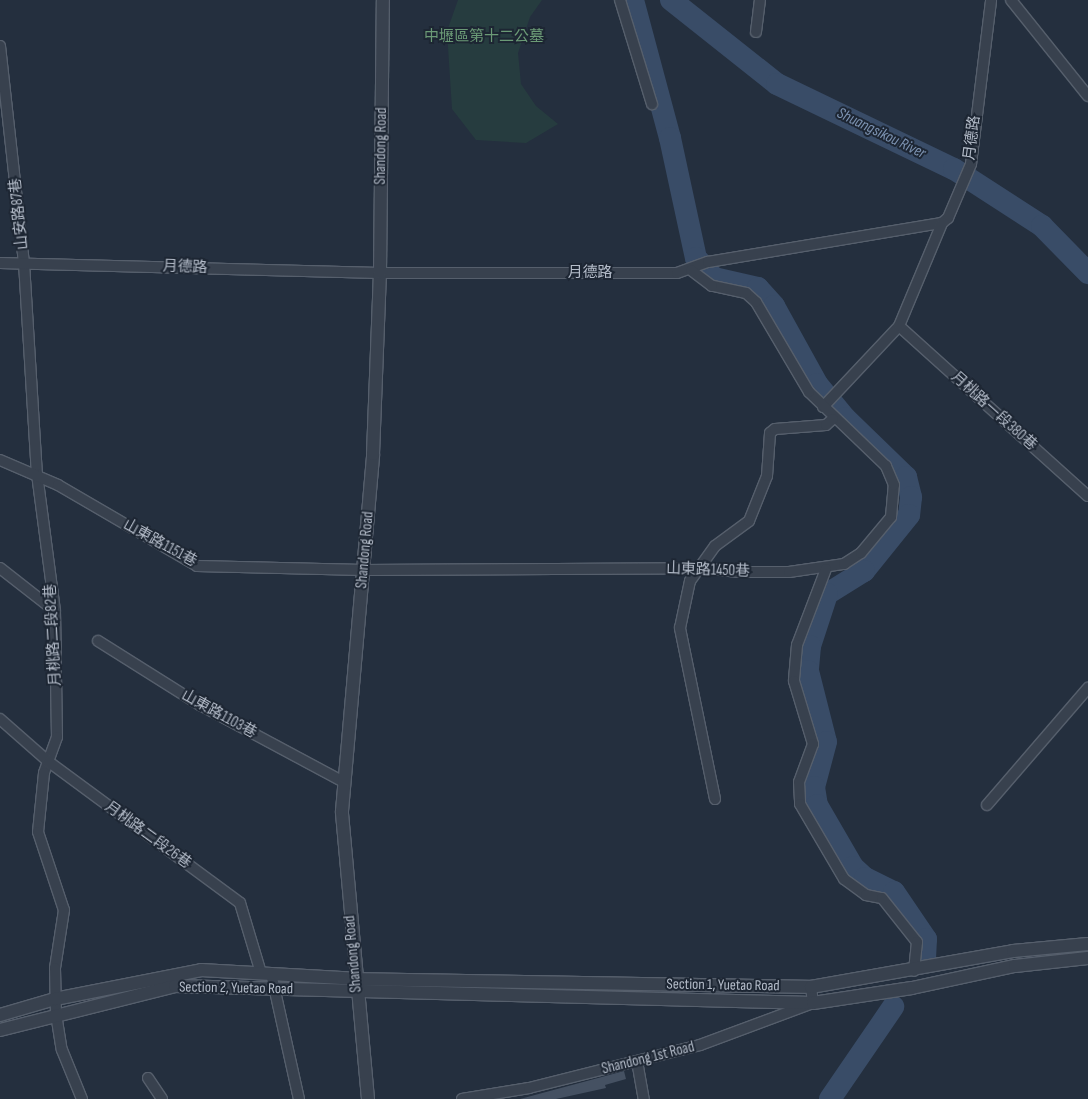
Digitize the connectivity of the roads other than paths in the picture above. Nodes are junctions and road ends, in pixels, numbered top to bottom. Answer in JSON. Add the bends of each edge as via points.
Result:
{"nodes":[{"id":1,"x":383,"y":0,"type":"edge"},
{"id":2,"x":620,"y":0,"type":"edge"},
{"id":3,"x":760,"y":0,"type":"edge"},
{"id":4,"x":991,"y":0,"type":"edge"},
{"id":5,"x":1011,"y":0,"type":"edge"},
{"id":6,"x":756,"y":32,"type":"dead end"},
{"id":7,"x":0,"y":46,"type":"edge"},
{"id":8,"x":1088,"y":96,"type":"edge"},
{"id":9,"x":652,"y":104,"type":"dead end"},
{"id":10,"x":942,"y":223,"type":"junction"},
{"id":11,"x":0,"y":263,"type":"edge"},
{"id":12,"x":24,"y":263,"type":"junction"},
{"id":13,"x":691,"y":270,"type":"junction"},
{"id":14,"x":380,"y":273,"type":"junction"},
{"id":15,"x":899,"y":326,"type":"junction"},
{"id":16,"x":823,"y":407,"type":"junction"},
{"id":17,"x":833,"y":419,"type":"junction"},
{"id":18,"x":0,"y":460,"type":"edge"},
{"id":19,"x":37,"y":474,"type":"junction"},
{"id":20,"x":1088,"y":496,"type":"edge"},
{"id":21,"x":0,"y":568,"type":"edge"},
{"id":22,"x":698,"y":568,"type":"junction"},
{"id":23,"x":826,"y":569,"type":"junction"},
{"id":24,"x":364,"y":570,"type":"junction"},
{"id":25,"x":55,"y":611,"type":"junction"},
{"id":26,"x":98,"y":640,"type":"dead end"},
{"id":27,"x":1088,"y":688,"type":"edge"},
{"id":28,"x":0,"y":719,"type":"edge"},
{"id":29,"x":49,"y":762,"type":"junction"},
{"id":30,"x":342,"y":781,"type":"junction"},
{"id":31,"x":715,"y":799,"type":"dead end"},
{"id":32,"x":987,"y":805,"type":"dead end"},
{"id":33,"x":1088,"y":944,"type":"edge"},
{"id":34,"x":1088,"y":958,"type":"edge"},
{"id":35,"x":914,"y":971,"type":"junction"},
{"id":36,"x":266,"y":973,"type":"junction"},
{"id":37,"x":355,"y":979,"type":"junction"},
{"id":38,"x":274,"y":987,"type":"junction"},
{"id":39,"x":811,"y":987,"type":"junction"},
{"id":40,"x":356,"y":993,"type":"junction"},
{"id":41,"x":55,"y":999,"type":"junction"},
{"id":42,"x":813,"y":1003,"type":"junction"},
{"id":43,"x":56,"y":1014,"type":"junction"},
{"id":44,"x":0,"y":1015,"type":"edge"},
{"id":45,"x":0,"y":1030,"type":"edge"},
{"id":46,"x":637,"y":1061,"type":"junction"},
{"id":47,"x":148,"y":1078,"type":"dead end"},
{"id":48,"x":82,"y":1099,"type":"edge"},
{"id":49,"x":162,"y":1099,"type":"edge"},
{"id":50,"x":299,"y":1099,"type":"edge"},
{"id":51,"x":368,"y":1099,"type":"edge"},
{"id":52,"x":462,"y":1099,"type":"edge"},
{"id":53,"x":644,"y":1099,"type":"edge"}],
"edges":[{"from":1,"to":14,"type":"street","name":"Shandong Road"},
{"from":2,"to":9,"type":"street"},
{"from":3,"to":6,"type":"street"},
{"from":4,"to":10,"type":"street","name":"月德路","via":[[971,164],[948,218]]},
{"from":5,"to":8,"type":"street"},
{"from":7,"to":12,"type":"street","name":"山安路87巷"},
{"from":10,"to":13,"type":"street","name":"月德路","via":[[708,262]]},
{"from":10,"to":15,"type":"street"},
{"from":11,"to":12,"type":"street","name":"月德路"},
{"from":12,"to":14,"type":"street","name":"月德路"},
{"from":12,"to":19,"type":"street","name":"月桃路二段82巷"},
{"from":13,"to":14,"type":"street","name":"月德路"},
{"from":13,"to":16,"type":"street","name":"山東路1450巷","via":[[712,286],[746,293],[756,302],[810,392]]},
{"from":14,"to":24,"type":"street","name":"Shandong Road"},
{"from":15,"to":16,"type":"street"},
{"from":15,"to":20,"type":"street","name":"月桃路一段380巷"},
{"from":16,"to":17,"type":"street","name":"山東路1450巷"},
{"from":17,"to":22,"type":"street","via":[[826,425],[775,429],[770,433],[767,476],[749,521],[715,546]]},
{"from":17,"to":23,"type":"street","name":"山東路1450巷","via":[[886,466],[896,501],[891,517],[861,553],[844,564]]},
{"from":18,"to":19,"type":"street","name":"山東路1151巷"},
{"from":19,"to":24,"type":"street","name":"山東路1151巷","via":[[197,566]]},
{"from":19,"to":25,"type":"street","name":"月桃路二段82巷"},
{"from":21,"to":25,"type":"street"},
{"from":22,"to":23,"type":"street","name":"山東路1450巷","via":[[739,572]]},
{"from":22,"to":24,"type":"street","name":"山東路1450巷"},
{"from":22,"to":31,"type":"street","via":[[684,602],[680,628]]},
{"from":23,"to":35,"type":"street","via":[[797,645],[794,680],[813,744],[799,782],[800,804],[844,879],[866,895],[882,898],[917,942]]},
{"from":24,"to":30,"type":"street","name":"Shandong Road"},
{"from":25,"to":29,"type":"street","name":"月桃路二段82巷","via":[[57,736]]},
{"from":26,"to":30,"type":"street","name":"山東路1103巷","via":[[200,704]]},
{"from":27,"to":32,"type":"street"},
{"from":28,"to":29,"type":"street","name":"月桃路二段26巷"},
{"from":29,"to":36,"type":"street","name":"月桃路二段26巷","via":[[240,903]]},
{"from":29,"to":41,"type":"street","name":"月桃路二段82巷","via":[[39,806],[38,832],[64,910],[55,968]]},
{"from":30,"to":37,"type":"street","name":"Shandong Road","via":[[342,837]]},
{"from":33,"to":35,"type":"street","name":"Section 1, Yuetao Road","via":[[1013,951]]},
{"from":34,"to":42,"type":"street","name":"Section 1, Yuetao Road","via":[[1016,966],[912,988]]},
{"from":35,"to":39,"type":"street","name":"Section 1, Yuetao Road"},
{"from":36,"to":37,"type":"street","name":"Section 2, Yuetao Road"},
{"from":36,"to":38,"type":"street","name":"月桃路二段26巷"},
{"from":36,"to":41,"type":"street","name":"Section 2, Yuetao Road","via":[[201,970]]},
{"from":37,"to":39,"type":"street","name":"Section 1, Yuetao Road"},
{"from":37,"to":40,"type":"street","name":"Shandong Road"},
{"from":38,"to":40,"type":"street","name":"Section 2, Yuetao Road"},
{"from":38,"to":43,"type":"street","name":"Section 2, Yuetao Road","via":[[175,986]]},
{"from":38,"to":50,"type":"street","name":"月桃路二段26巷"},
{"from":39,"to":42,"type":"street"},
{"from":40,"to":42,"type":"street","name":"Section 1, Yuetao Road"},
{"from":40,"to":51,"type":"street","name":"Shandong Road"},
{"from":41,"to":43,"type":"street","name":"月桃路二段82巷"},
{"from":41,"to":44,"type":"street","name":"Section 2, Yuetao Road"},
{"from":42,"to":46,"type":"street","name":"Shandong 1st Road","via":[[700,1045]]},
{"from":43,"to":45,"type":"street","name":"Section 2, Yuetao Road"},
{"from":43,"to":48,"type":"street","name":"月桃路二段82巷","via":[[62,1050]]},
{"from":46,"to":52,"type":"street","name":"Shandong 1st Road","via":[[529,1088]]},
{"from":46,"to":53,"type":"street"},
{"from":47,"to":49,"type":"street"}]}
